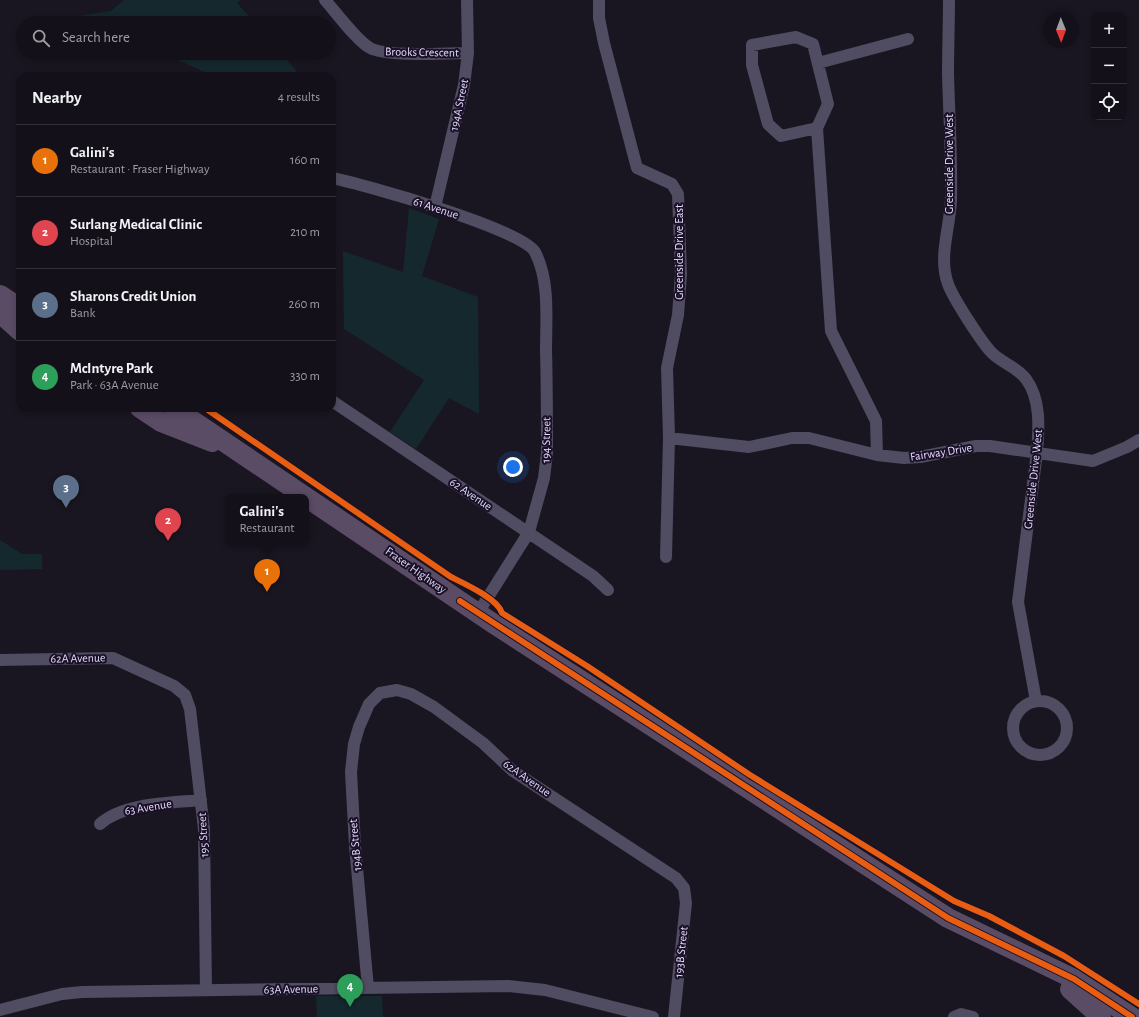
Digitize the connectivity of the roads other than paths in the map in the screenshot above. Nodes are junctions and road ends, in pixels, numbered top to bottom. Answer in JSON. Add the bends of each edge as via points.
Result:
{"nodes":[{"id":1,"x":325,"y":0,"type":"edge"},
{"id":2,"x":467,"y":0,"type":"edge"},
{"id":3,"x":599,"y":0,"type":"edge"},
{"id":4,"x":949,"y":0,"type":"edge"},
{"id":5,"x":908,"y":39,"type":"dead end"},
{"id":6,"x":468,"y":53,"type":"junction"},
{"id":7,"x":818,"y":63,"type":"junction"},
{"id":8,"x":817,"y":128,"type":"junction"},
{"id":9,"x":336,"y":179,"type":"edge"},
{"id":10,"x":435,"y":207,"type":"junction"},
{"id":11,"x":534,"y":251,"type":"joint"},
{"id":12,"x":0,"y":295,"type":"edge"},
{"id":13,"x":16,"y":305,"type":"edge"},
{"id":14,"x":336,"y":404,"type":"edge"},
{"id":15,"x":146,"y":412,"type":"edge"},
{"id":16,"x":180,"y":412,"type":"edge"},
{"id":17,"x":669,"y":438,"type":"junction"},
{"id":18,"x":1139,"y":440,"type":"edge"},
{"id":19,"x":1037,"y":452,"type":"junction"},
{"id":20,"x":877,"y":455,"type":"junction"},
{"id":21,"x":247,"y":457,"type":"junction"},
{"id":22,"x":302,"y":494,"type":"edge"},
{"id":23,"x":309,"y":499,"type":"edge"},
{"id":24,"x":529,"y":532,"type":"junction"},
{"id":25,"x":666,"y":557,"type":"dead end"},
{"id":26,"x":608,"y":590,"type":"dead end"},
{"id":27,"x":478,"y":613,"type":"junction"},
{"id":28,"x":0,"y":660,"type":"edge"},
{"id":29,"x":174,"y":686,"type":"joint"},
{"id":30,"x":1036,"y":701,"type":"junction"},
{"id":31,"x":369,"y":704,"type":"joint"},
{"id":32,"x":201,"y":800,"type":"junction"},
{"id":33,"x":100,"y":824,"type":"dead end"},
{"id":34,"x":684,"y":888,"type":"joint"},
{"id":35,"x":948,"y":918,"type":"junction"},
{"id":36,"x":368,"y":988,"type":"junction"},
{"id":37,"x":206,"y":990,"type":"junction"},
{"id":38,"x":0,"y":1010,"type":"edge"},
{"id":39,"x":653,"y":1017,"type":"edge"},
{"id":40,"x":674,"y":1017,"type":"edge"},
{"id":41,"x":954,"y":1017,"type":"edge"},
{"id":42,"x":973,"y":1017,"type":"edge"},
{"id":43,"x":1101,"y":1017,"type":"edge"},
{"id":44,"x":1132,"y":1017,"type":"edge"}],
"edges":[{"from":1,"to":6,"type":"street","name":"Brooks Crescent","via":[[371,49],[390,53]]},
{"from":2,"to":6,"type":"street","name":"194A Street"},
{"from":3,"to":17,"type":"street","name":"Greenside Drive East","via":[[599,18],[604,43],[637,168],[672,184],[678,194],[681,274],[678,315],[667,368]]},
{"from":4,"to":19,"type":"street","name":"Greenside Drive West","via":[[951,205],[944,255],[948,284],[991,353],[1026,379],[1037,407]]},
{"from":5,"to":7,"type":"street"},
{"from":6,"to":10,"type":"street","name":"194A Street","via":[[464,85]]},
{"from":7,"to":8,"type":"street","via":[[828,104]]},
{"from":7,"to":8,"type":"street","via":[[813,44],[796,37],[752,45],[752,65],[768,124],[781,136]]},
{"from":8,"to":20,"type":"street","via":[[831,331],[876,421]]},
{"from":9,"to":10,"type":"street","name":"61 Avenue"},
{"from":10,"to":11,"type":"street","name":"61 Avenue","via":[[496,228],[518,238]]},
{"from":11,"to":24,"type":"street","name":"194 Street","via":[[540,267],[545,296],[547,453],[543,484]]},
{"from":12,"to":13,"type":"main road"},
{"from":14,"to":24,"type":"street","name":"62 Avenue"},
{"from":15,"to":21,"type":"main road","name":"Fraser Highway","via":[[161,422]]},
{"from":16,"to":21,"type":"main road","name":"Fraser Highway"},
{"from":17,"to":20,"type":"street","name":"Fairway Drive","via":[[750,447],[792,438],[809,438]]},
{"from":17,"to":25,"type":"street","name":"Greenside Drive East"},
{"from":18,"to":19,"type":"street","name":"Fairway Drive","via":[[1093,461]]},
{"from":19,"to":20,"type":"street","name":"Fairway Drive","via":[[976,446],[920,457]]},
{"from":19,"to":30,"type":"street","name":"Greenside Drive West","via":[[1018,602]]},
{"from":21,"to":22,"type":"main road","name":"Fraser Highway"},
{"from":23,"to":27,"type":"main road","name":"Fraser Highway"},
{"from":24,"to":26,"type":"street","name":"62 Avenue","via":[[594,576]]},
{"from":24,"to":27,"type":"street","name":"194 Street"},
{"from":27,"to":35,"type":"main road","name":"Fraser Highway"},
{"from":28,"to":29,"type":"street","name":"62A Avenue","via":[[113,658]]},
{"from":29,"to":32,"type":"street","name":"195 Street","via":[[185,695],[190,709]]},
{"from":30,"to":30,"type":"street","via":[[1020,709],[1013,725],[1014,734],[1023,749],[1031,754],[1048,754],[1063,743],[1068,726],[1057,707],[1045,701]]},
{"from":31,"to":34,"type":"street","name":"62A Avenue","via":[[380,693],[397,690],[411,694],[467,730],[513,771],[676,878]]},
{"from":31,"to":36,"type":"street","name":"194B Street","via":[[354,744],[351,772]]},
{"from":32,"to":33,"type":"street","name":"63 Avenue","via":[[118,812]]},
{"from":32,"to":37,"type":"street","name":"195 Street","via":[[204,829]]},
{"from":34,"to":40,"type":"street","name":"193B Street","via":[[686,903]]},
{"from":35,"to":43,"type":"main road","name":"Fraser Highway","via":[[964,933],[1068,987]]},
{"from":35,"to":44,"type":"main road","name":"Fraser Highway","via":[[1074,979]]},
{"from":36,"to":37,"type":"street","name":"63A Avenue"},
{"from":36,"to":39,"type":"street","name":"63A Avenue","via":[[528,988]]},
{"from":37,"to":38,"type":"street","name":"63A Avenue","via":[[62,994]]},
{"from":41,"to":42,"type":"street","via":[[961,1014]]}]}
